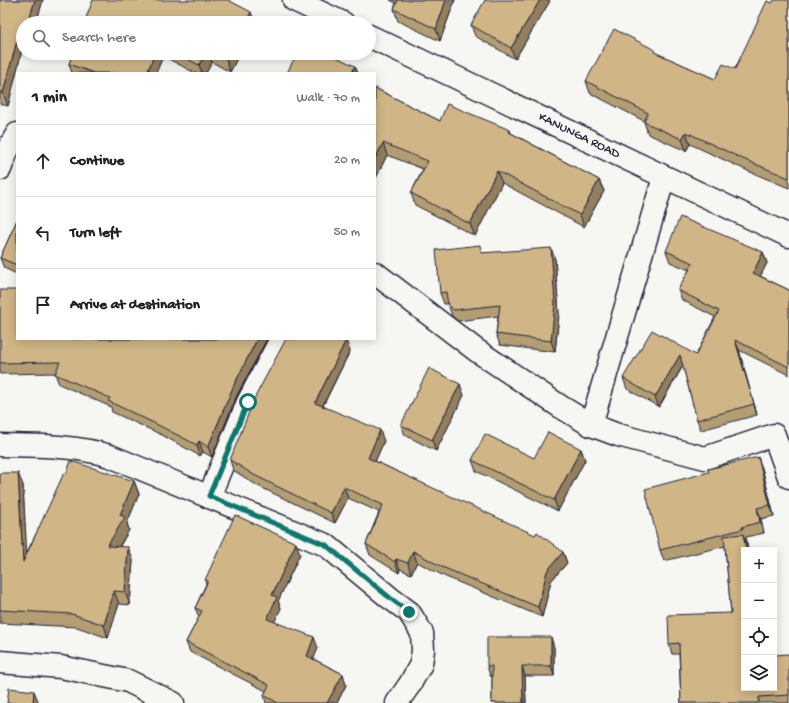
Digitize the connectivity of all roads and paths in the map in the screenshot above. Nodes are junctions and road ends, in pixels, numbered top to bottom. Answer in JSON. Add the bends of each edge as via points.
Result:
{"nodes":[{"id":1,"x":294,"y":0,"type":"edge"},
{"id":2,"x":327,"y":16,"type":"edge"},
{"id":3,"x":376,"y":39,"type":"edge"},
{"id":4,"x":16,"y":136,"type":"edge"},
{"id":5,"x":0,"y":169,"type":"edge"},
{"id":6,"x":664,"y":176,"type":"junction"},
{"id":7,"x":789,"y":236,"type":"edge"},
{"id":8,"x":376,"y":274,"type":"edge"},
{"id":9,"x":280,"y":340,"type":"edge"},
{"id":10,"x":591,"y":425,"type":"junction"},
{"id":11,"x":0,"y":445,"type":"edge"},
{"id":12,"x":789,"y":477,"type":"edge"},
{"id":13,"x":209,"y":496,"type":"junction"},
{"id":14,"x":1,"y":665,"type":"edge"},
{"id":15,"x":173,"y":703,"type":"edge"},
{"id":16,"x":397,"y":703,"type":"edge"}],
"edges":[{"from":1,"to":2,"type":"street"},
{"from":3,"to":6,"type":"street","name":"KANUNGA ROAD"},
{"from":4,"to":5,"type":"street"},
{"from":6,"to":7,"type":"street","name":"KANUNGA ROAD"},
{"from":6,"to":10,"type":"street"},
{"from":8,"to":10,"type":"street","via":[[476,350]]},
{"from":9,"to":13,"type":"street","via":[[248,402]]},
{"from":10,"to":12,"type":"street","via":[[618,435],[705,458],[774,435]]},
{"from":11,"to":13,"type":"street","via":[[92,450]]},
{"from":13,"to":16,"type":"street","via":[[326,545],[409,612],[422,633],[423,650],[421,664]]},
{"from":14,"to":15,"type":"street","via":[[61,667],[128,681]]}]}
